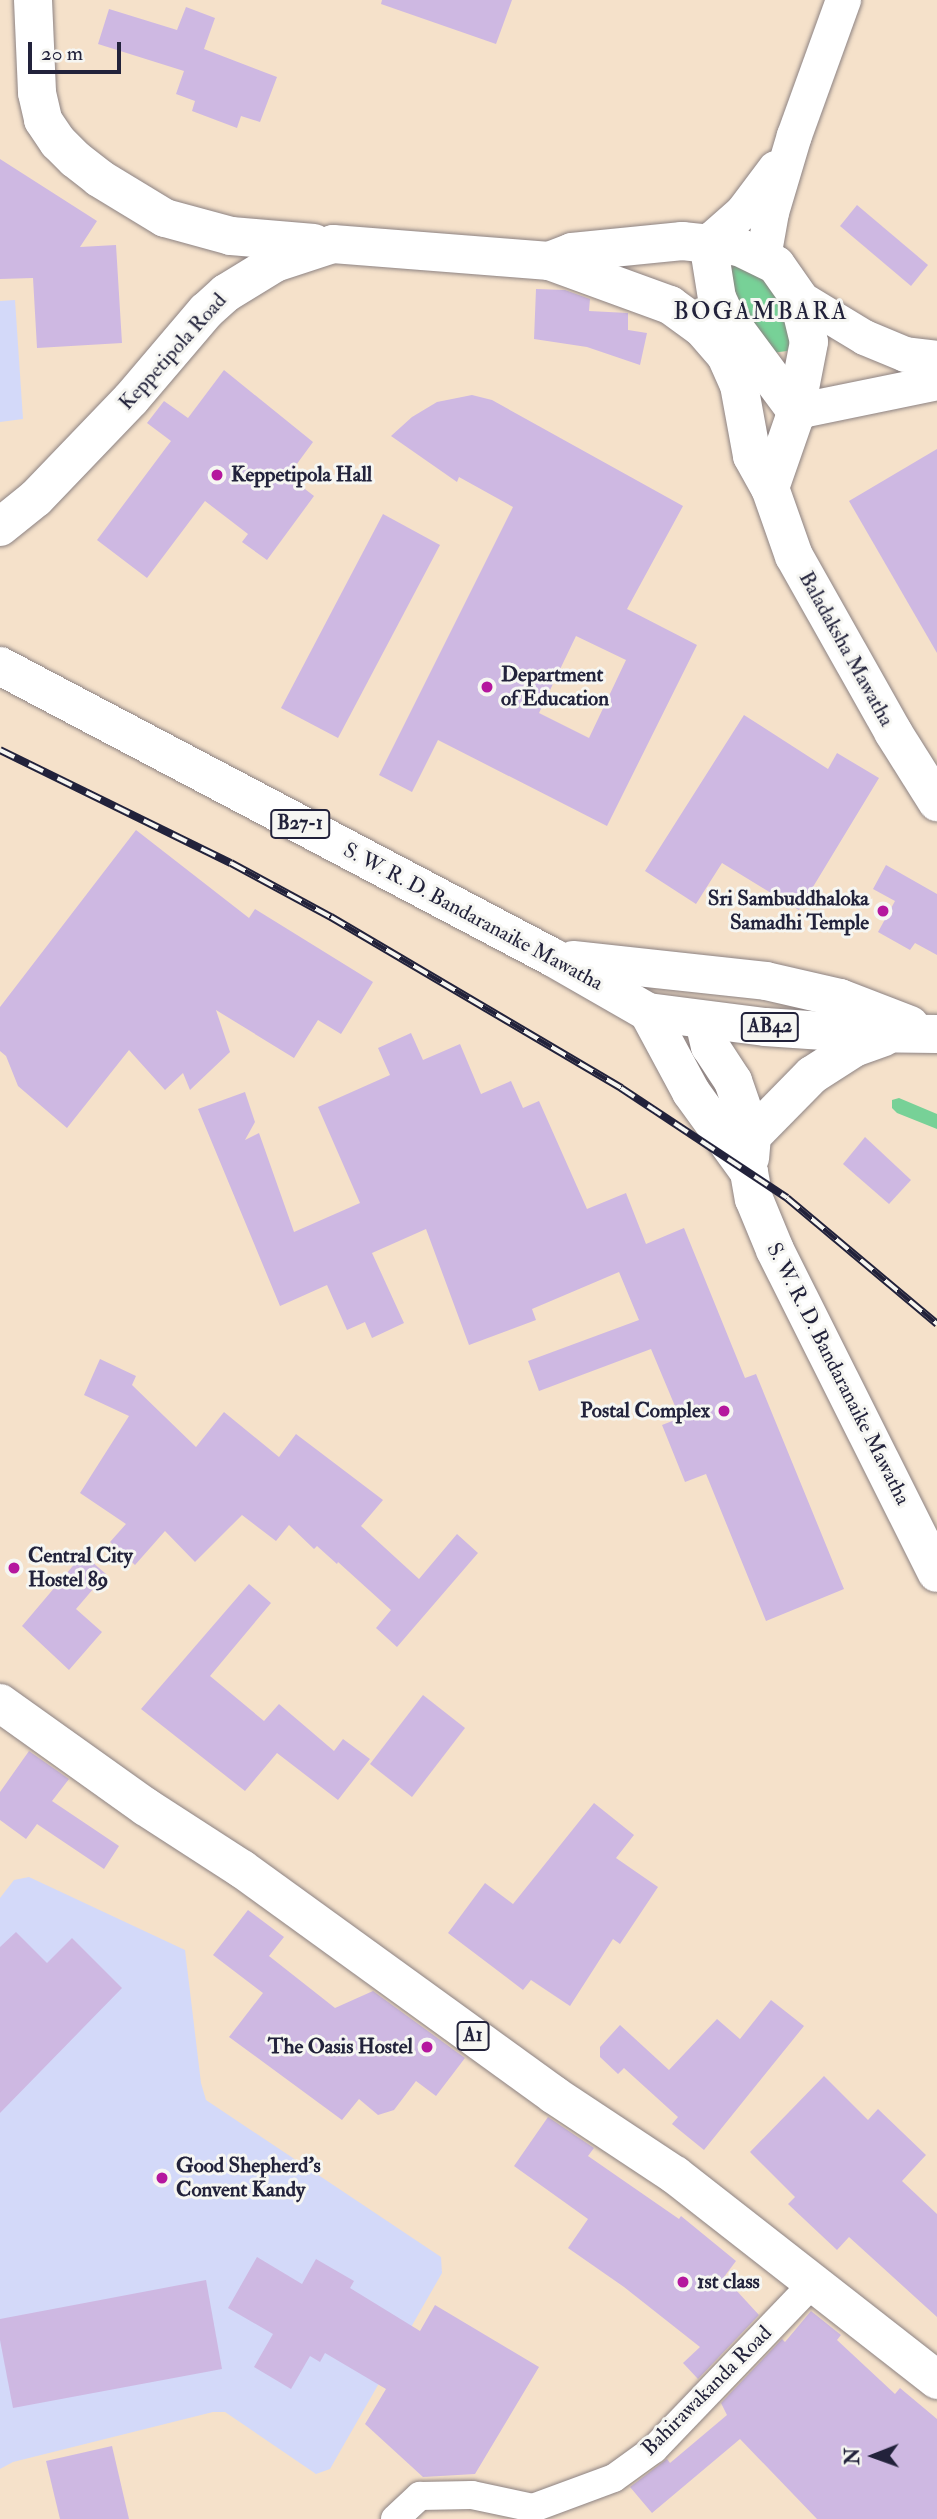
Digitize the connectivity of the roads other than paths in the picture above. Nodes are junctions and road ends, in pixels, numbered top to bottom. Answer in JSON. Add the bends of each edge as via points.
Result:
{"nodes":[{"id":1,"x":33,"y":0,"type":"edge"},
{"id":2,"x":843,"y":0,"type":"edge"},
{"id":3,"x":794,"y":135,"type":"junction"},
{"id":4,"x":708,"y":242,"type":"junction"},
{"id":5,"x":333,"y":244,"type":"junction"},
{"id":6,"x":763,"y":257,"type":"junction"},
{"id":7,"x":549,"y":261,"type":"junction"},
{"id":8,"x":799,"y":297,"type":"junction"},
{"id":9,"x":716,"y":342,"type":"joint"},
{"id":10,"x":937,"y":358,"type":"edge"},
{"id":11,"x":937,"y":382,"type":"edge"},
{"id":12,"x":796,"y":411,"type":"junction"},
{"id":13,"x":770,"y":488,"type":"junction"},
{"id":14,"x":0,"y":527,"type":"edge"},
{"id":15,"x":0,"y":666,"type":"edge"},
{"id":16,"x":937,"y":802,"type":"edge"},
{"id":17,"x":552,"y":957,"type":"junction"},
{"id":18,"x":648,"y":1012,"type":"junction"},
{"id":19,"x":704,"y":1021,"type":"junction"},
{"id":20,"x":892,"y":1034,"type":"junction"},
{"id":21,"x":934,"y":1034,"type":"edge"},
{"id":22,"x":750,"y":1154,"type":"junction"},
{"id":23,"x":937,"y":1573,"type":"edge"},
{"id":24,"x":0,"y":1703,"type":"edge"},
{"id":25,"x":814,"y":2282,"type":"junction"},
{"id":26,"x":937,"y":2379,"type":"edge"},
{"id":27,"x":395,"y":2519,"type":"edge"}],
"edges":[{"from":1,"to":5,"type":"main road","via":[[37,93],[43,120],[75,159],[166,218],[231,236]]},
{"from":2,"to":3,"type":"street"},
{"from":3,"to":4,"type":"street","via":[[755,197]]},
{"from":3,"to":6,"type":"street"},
{"from":4,"to":6,"type":"main road","name":"Keppetipola Road"},
{"from":4,"to":7,"type":"main road","name":"Keppetipola Road","via":[[572,253]]},
{"from":4,"to":12,"type":"main road","via":[[717,298],[725,315]]},
{"from":5,"to":7,"type":"main road","name":"Keppetipola Road"},
{"from":5,"to":14,"type":"main road","name":"Keppetipola Road","via":[[275,263],[205,310],[131,399],[36,498]]},
{"from":6,"to":8,"type":"main road","via":[[776,265]]},
{"from":7,"to":9,"type":"main road","name":"Keppetipola Road","via":[[655,298],[687,315]]},
{"from":8,"to":10,"type":"street","via":[[864,337],[905,354]]},
{"from":8,"to":12,"type":"main road","via":[[809,342]]},
{"from":9,"to":13,"type":"main road","name":"Baladaksha Mawatha","via":[[734,372],[752,456]]},
{"from":11,"to":12,"type":"street"},
{"from":12,"to":13,"type":"main road"},
{"from":13,"to":16,"type":"main road","name":"Baladaksha Mawatha","via":[[794,556]]},
{"from":15,"to":17,"type":"main road","name":"S. W. R. D. Bandaranaike Mawatha","number":"B27-1"},
{"from":17,"to":18,"type":"main road","name":"S. W. R. D. Bandaranaike Mawatha","number":"B27-1"},
{"from":17,"to":21,"type":"main road","via":[[766,981],[840,998]]},
{"from":18,"to":19,"type":"main road","number":"AB42"},
{"from":18,"to":22,"type":"main road","via":[[691,1092]]},
{"from":19,"to":20,"type":"main road","number":"AB42"},
{"from":19,"to":22,"type":"main road","name":"S. W. R. D. Bandaranaike Mawatha","via":[[710,1046],[733,1081]]},
{"from":20,"to":21,"type":"main road","number":"AB42"},
{"from":20,"to":22,"type":"main road","number":"AB42","via":[[854,1048],[812,1075]]},
{"from":22,"to":23,"type":"main road","name":"S. W. R. D. Bandaranaike Mawatha","via":[[754,1199],[775,1250]]},
{"from":24,"to":25,"type":"main road","number":"A1","via":[[242,1869],[554,2095],[675,2175]]},
{"from":25,"to":26,"type":"main road","number":"A1"},
{"from":25,"to":27,"type":"street","name":"Bahirawakanda Road","via":[[654,2449],[614,2478],[533,2508],[472,2495],[420,2496]]}]}
